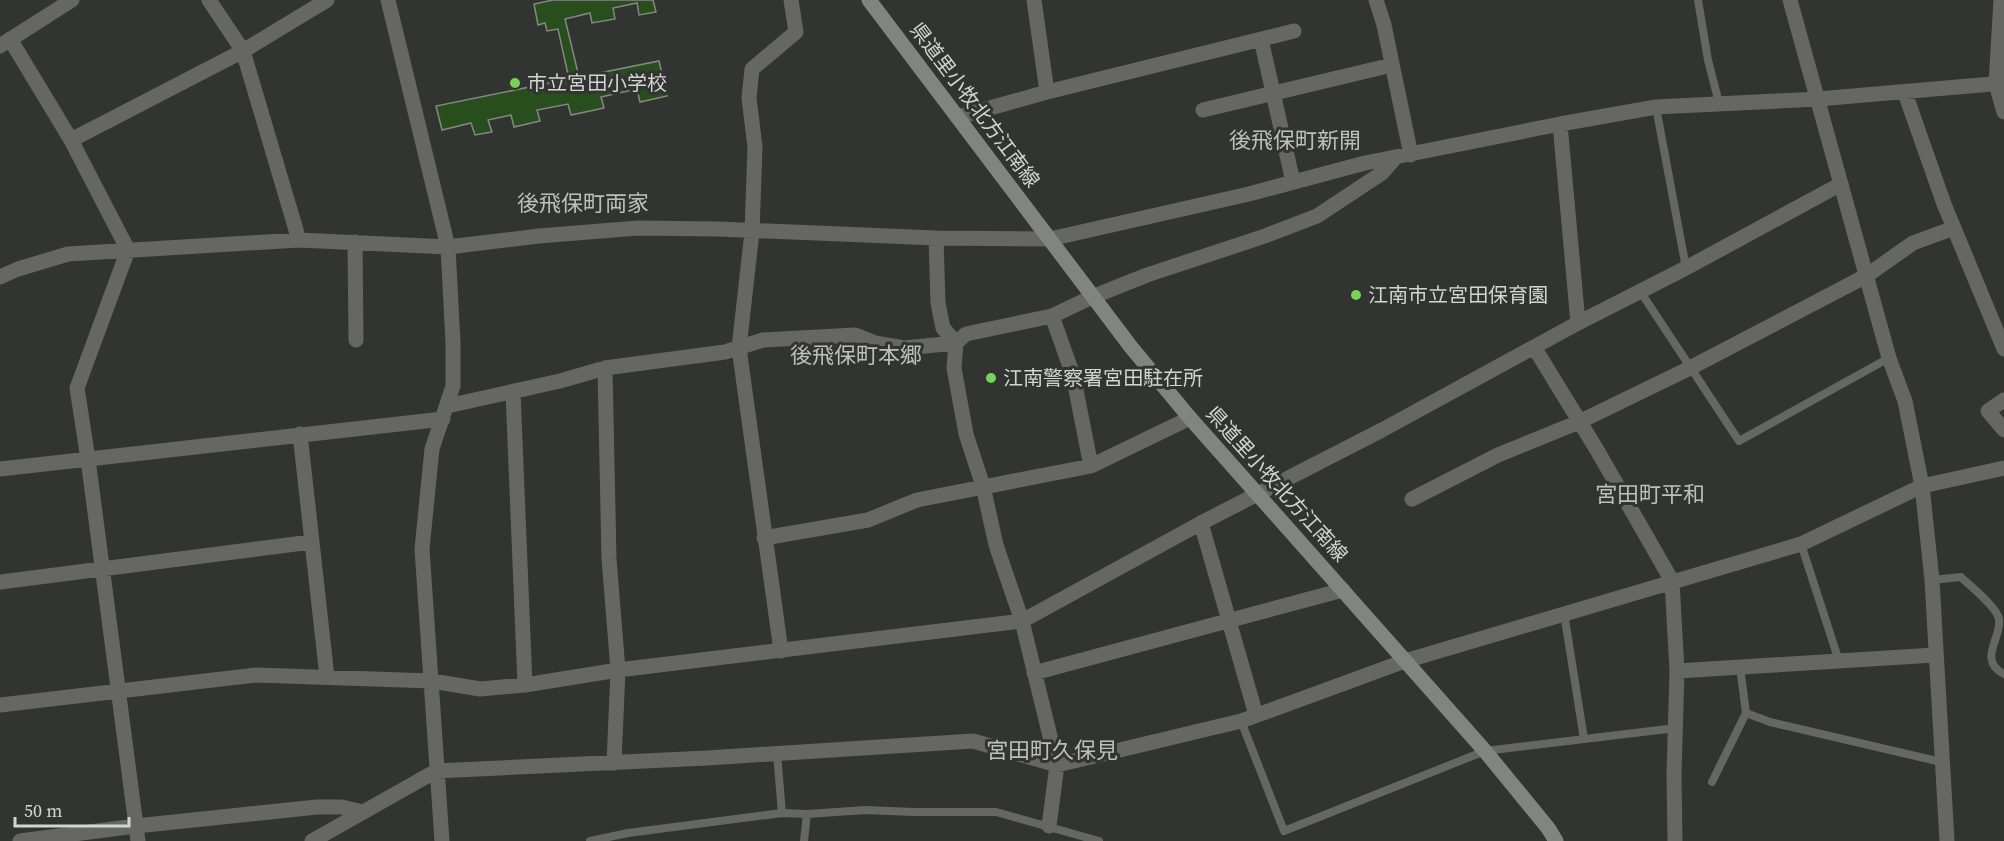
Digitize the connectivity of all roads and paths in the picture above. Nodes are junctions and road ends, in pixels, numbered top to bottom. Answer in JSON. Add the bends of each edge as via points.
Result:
{"nodes":[{"id":1,"x":209,"y":0,"type":"edge"},
{"id":2,"x":327,"y":0,"type":"edge"},
{"id":3,"x":388,"y":0,"type":"edge"},
{"id":4,"x":791,"y":0,"type":"edge"},
{"id":5,"x":869,"y":0,"type":"edge"},
{"id":6,"x":1034,"y":0,"type":"edge"},
{"id":7,"x":1376,"y":0,"type":"edge"},
{"id":8,"x":1698,"y":0,"type":"edge"},
{"id":9,"x":1790,"y":0,"type":"edge"},
{"id":10,"x":2001,"y":0,"type":"edge"},
{"id":11,"x":68,"y":1,"type":"edge"},
{"id":12,"x":1294,"y":31,"type":"dead end"},
{"id":13,"x":1261,"y":39,"type":"junction"},
{"id":14,"x":5,"y":43,"type":"edge"},
{"id":15,"x":243,"y":51,"type":"junction"},
{"id":16,"x":1392,"y":65,"type":"junction"},
{"id":17,"x":2001,"y":85,"type":"edge"},
{"id":18,"x":1047,"y":92,"type":"junction"},
{"id":19,"x":1273,"y":93,"type":"junction"},
{"id":20,"x":1905,"y":93,"type":"junction"},
{"id":21,"x":1818,"y":99,"type":"junction"},
{"id":22,"x":1719,"y":103,"type":"junction"},
{"id":23,"x":1656,"y":107,"type":"junction"},
{"id":24,"x":1203,"y":110,"type":"dead end"},
{"id":25,"x":2004,"y":112,"type":"edge"},
{"id":26,"x":958,"y":117,"type":"junction"},
{"id":27,"x":1560,"y":124,"type":"junction"},
{"id":28,"x":71,"y":140,"type":"junction"},
{"id":29,"x":1411,"y":155,"type":"junction"},
{"id":30,"x":1395,"y":158,"type":"junction"},
{"id":31,"x":1293,"y":182,"type":"junction"},
{"id":32,"x":1841,"y":184,"type":"junction"},
{"id":33,"x":1954,"y":228,"type":"junction"},
{"id":34,"x":753,"y":232,"type":"junction"},
{"id":35,"x":936,"y":238,"type":"junction"},
{"id":36,"x":1050,"y":239,"type":"junction"},
{"id":37,"x":299,"y":240,"type":"junction"},
{"id":38,"x":355,"y":242,"type":"junction"},
{"id":39,"x":448,"y":247,"type":"junction"},
{"id":40,"x":128,"y":250,"type":"junction"},
{"id":41,"x":1686,"y":268,"type":"junction"},
{"id":42,"x":1866,"y":276,"type":"junction"},
{"id":43,"x":0,"y":277,"type":"edge"},
{"id":44,"x":1640,"y":291,"type":"junction"},
{"id":45,"x":1092,"y":297,"type":"junction"},
{"id":46,"x":1052,"y":316,"type":"junction"},
{"id":47,"x":1578,"y":322,"type":"junction"},
{"id":48,"x":356,"y":340,"type":"dead end"},
{"id":49,"x":956,"y":343,"type":"junction"},
{"id":50,"x":1534,"y":347,"type":"junction"},
{"id":51,"x":739,"y":348,"type":"junction"},
{"id":52,"x":2004,"y":349,"type":"edge"},
{"id":53,"x":1889,"y":358,"type":"junction"},
{"id":54,"x":606,"y":368,"type":"junction"},
{"id":55,"x":1690,"y":368,"type":"junction"},
{"id":56,"x":513,"y":392,"type":"junction"},
{"id":57,"x":2004,"y":400,"type":"edge"},
{"id":58,"x":445,"y":412,"type":"junction"},
{"id":59,"x":1190,"y":418,"type":"junction"},
{"id":60,"x":1579,"y":422,"type":"junction"},
{"id":61,"x":2004,"y":430,"type":"edge"},
{"id":62,"x":300,"y":434,"type":"junction"},
{"id":63,"x":88,"y":459,"type":"junction"},
{"id":64,"x":1091,"y":466,"type":"junction"},
{"id":65,"x":2004,"y":468,"type":"edge"},
{"id":66,"x":0,"y":469,"type":"edge"},
{"id":67,"x":983,"y":486,"type":"junction"},
{"id":68,"x":1922,"y":486,"type":"junction"},
{"id":69,"x":1258,"y":494,"type":"junction"},
{"id":70,"x":1412,"y":499,"type":"dead end"},
{"id":71,"x":1201,"y":523,"type":"junction"},
{"id":72,"x":764,"y":538,"type":"junction"},
{"id":73,"x":311,"y":542,"type":"junction"},
{"id":74,"x":1801,"y":544,"type":"junction"},
{"id":75,"x":103,"y":570,"type":"junction"},
{"id":76,"x":1932,"y":580,"type":"junction"},
{"id":77,"x":1672,"y":581,"type":"junction"},
{"id":78,"x":0,"y":582,"type":"edge"},
{"id":79,"x":1343,"y":590,"type":"junction"},
{"id":80,"x":1994,"y":610,"type":"junction"},
{"id":81,"x":2004,"y":612,"type":"edge"},
{"id":82,"x":1564,"y":614,"type":"junction"},
{"id":83,"x":1022,"y":621,"type":"junction"},
{"id":84,"x":1229,"y":621,"type":"junction"},
{"id":85,"x":781,"y":651,"type":"junction"},
{"id":86,"x":1935,"y":655,"type":"junction"},
{"id":87,"x":1405,"y":661,"type":"junction"},
{"id":88,"x":1839,"y":661,"type":"junction"},
{"id":89,"x":1740,"y":667,"type":"junction"},
{"id":90,"x":618,"y":670,"type":"junction"},
{"id":91,"x":1677,"y":671,"type":"junction"},
{"id":92,"x":1034,"y":673,"type":"junction"},
{"id":93,"x":2004,"y":674,"type":"edge"},
{"id":94,"x":327,"y":677,"type":"junction"},
{"id":95,"x":432,"y":681,"type":"junction"},
{"id":96,"x":525,"y":684,"type":"junction"},
{"id":97,"x":118,"y":691,"type":"junction"},
{"id":98,"x":0,"y":705,"type":"edge"},
{"id":99,"x":1746,"y":713,"type":"junction"},
{"id":100,"x":1248,"y":718,"type":"junction"},
{"id":101,"x":1676,"y":728,"type":"junction"},
{"id":102,"x":1584,"y":739,"type":"junction"},
{"id":103,"x":1485,"y":751,"type":"junction"},
{"id":104,"x":777,"y":754,"type":"junction"},
{"id":105,"x":1941,"y":762,"type":"junction"},
{"id":106,"x":614,"y":763,"type":"junction"},
{"id":107,"x":1057,"y":765,"type":"junction"},
{"id":108,"x":436,"y":771,"type":"junction"},
{"id":109,"x":1712,"y":782,"type":"dead end"},
{"id":110,"x":363,"y":812,"type":"junction"},
{"id":111,"x":782,"y":813,"type":"junction"},
{"id":112,"x":807,"y":814,"type":"junction"},
{"id":113,"x":1048,"y":826,"type":"junction"},
{"id":114,"x":137,"y":834,"type":"edge"},
{"id":115,"x":20,"y":841,"type":"edge"},
{"id":116,"x":312,"y":841,"type":"edge"},
{"id":117,"x":442,"y":841,"type":"edge"},
{"id":118,"x":590,"y":841,"type":"edge"},
{"id":119,"x":804,"y":841,"type":"edge"},
{"id":120,"x":1099,"y":841,"type":"edge"},
{"id":121,"x":1557,"y":841,"type":"edge"},
{"id":122,"x":1675,"y":841,"type":"edge"},
{"id":123,"x":1947,"y":841,"type":"edge"}],
"edges":[{"from":1,"to":15,"type":"street"},
{"from":2,"to":15,"type":"street"},
{"from":3,"to":39,"type":"street"},
{"from":4,"to":34,"type":"street","via":[[796,32],[752,69]]},
{"from":5,"to":26,"type":"main road","name":"県道里小牧北方江南線"},
{"from":6,"to":18,"type":"street"},
{"from":7,"to":16,"type":"street"},
{"from":8,"to":22,"type":"lane"},
{"from":9,"to":21,"type":"street"},
{"from":10,"to":17,"type":"street"},
{"from":11,"to":14,"type":"street"},
{"from":12,"to":13,"type":"street"},
{"from":13,"to":18,"type":"street"},
{"from":13,"to":19,"type":"street"},
{"from":14,"to":28,"type":"street"},
{"from":15,"to":28,"type":"street"},
{"from":15,"to":37,"type":"street"},
{"from":16,"to":19,"type":"street"},
{"from":16,"to":29,"type":"street"},
{"from":17,"to":20,"type":"street"},
{"from":17,"to":25,"type":"street"},
{"from":18,"to":26,"type":"street"},
{"from":19,"to":24,"type":"street"},
{"from":19,"to":31,"type":"street"},
{"from":20,"to":21,"type":"street"},
{"from":20,"to":33,"type":"street"},
{"from":21,"to":22,"type":"street"},
{"from":21,"to":32,"type":"street"},
{"from":22,"to":23,"type":"street"},
{"from":23,"to":27,"type":"street"},
{"from":23,"to":41,"type":"lane"},
{"from":26,"to":36,"type":"main road","name":"県道里小牧北方江南線"},
{"from":27,"to":29,"type":"street"},
{"from":27,"to":47,"type":"street"},
{"from":28,"to":40,"type":"street"},
{"from":29,"to":30,"type":"street"},
{"from":30,"to":31,"type":"street"},
{"from":30,"to":45,"type":"street","via":[[1382,173],[1317,216]]},
{"from":31,"to":36,"type":"street"},
{"from":32,"to":41,"type":"street"},
{"from":32,"to":42,"type":"street"},
{"from":33,"to":42,"type":"street","via":[[1913,243]]},
{"from":33,"to":52,"type":"street"},
{"from":34,"to":35,"type":"street"},
{"from":34,"to":39,"type":"street","via":[[638,228]]},
{"from":34,"to":51,"type":"street"},
{"from":35,"to":36,"type":"street"},
{"from":35,"to":49,"type":"street","via":[[941,320]]},
{"from":36,"to":45,"type":"main road","name":"県道里小牧北方江南線"},
{"from":37,"to":38,"type":"street"},
{"from":37,"to":40,"type":"street"},
{"from":38,"to":39,"type":"street"},
{"from":38,"to":48,"type":"street"},
{"from":39,"to":58,"type":"street","via":[[453,386]]},
{"from":40,"to":43,"type":"street","via":[[68,254]]},
{"from":40,"to":63,"type":"street","via":[[77,388]]},
{"from":41,"to":44,"type":"street"},
{"from":42,"to":53,"type":"street"},
{"from":42,"to":55,"type":"street"},
{"from":44,"to":47,"type":"street"},
{"from":44,"to":55,"type":"lane"},
{"from":45,"to":46,"type":"street"},
{"from":45,"to":59,"type":"main road","name":"県道里小牧北方江南線"},
{"from":46,"to":49,"type":"street","via":[[966,334]]},
{"from":46,"to":64,"type":"street","via":[[1073,375]]},
{"from":47,"to":50,"type":"street"},
{"from":49,"to":51,"type":"street","via":[[904,348],[855,335],[763,340]]},
{"from":49,"to":67,"type":"street","via":[[954,368],[966,434]]},
{"from":50,"to":60,"type":"street"},
{"from":50,"to":69,"type":"street"},
{"from":51,"to":54,"type":"street"},
{"from":51,"to":72,"type":"street"},
{"from":53,"to":55,"type":"lane","via":[[1739,441]]},
{"from":53,"to":68,"type":"street","via":[[1905,401]]},
{"from":54,"to":56,"type":"street"},
{"from":54,"to":90,"type":"street","via":[[609,559]]},
{"from":55,"to":60,"type":"street"},
{"from":56,"to":58,"type":"street"},
{"from":56,"to":96,"type":"street"},
{"from":57,"to":61,"type":"street","via":[[1988,411]]},
{"from":58,"to":62,"type":"street"},
{"from":58,"to":95,"type":"street","via":[[432,449],[422,549]]},
{"from":59,"to":64,"type":"street"},
{"from":59,"to":69,"type":"main road","name":"県道里小牧北方江南線"},
{"from":60,"to":70,"type":"street","via":[[1498,455]]},
{"from":60,"to":77,"type":"street"},
{"from":62,"to":63,"type":"street"},
{"from":62,"to":73,"type":"street"},
{"from":63,"to":66,"type":"street"},
{"from":63,"to":75,"type":"street"},
{"from":64,"to":67,"type":"street"},
{"from":65,"to":68,"type":"street"},
{"from":67,"to":72,"type":"street","via":[[917,500],[868,520]]},
{"from":67,"to":83,"type":"street","via":[[996,545]]},
{"from":68,"to":74,"type":"street"},
{"from":68,"to":76,"type":"street"},
{"from":69,"to":71,"type":"street"},
{"from":69,"to":79,"type":"main road","name":"県道里小牧北方江南線"},
{"from":71,"to":83,"type":"street"},
{"from":71,"to":84,"type":"street"},
{"from":72,"to":85,"type":"street"},
{"from":73,"to":75,"type":"street"},
{"from":73,"to":94,"type":"street"},
{"from":74,"to":77,"type":"street"},
{"from":74,"to":88,"type":"lane"},
{"from":75,"to":78,"type":"street"},
{"from":75,"to":97,"type":"street"},
{"from":76,"to":80,"type":"lane","via":[[1961,577]]},
{"from":76,"to":86,"type":"street"},
{"from":77,"to":82,"type":"street"},
{"from":77,"to":91,"type":"street"},
{"from":79,"to":84,"type":"street"},
{"from":79,"to":87,"type":"main road","name":"県道里小牧北方江南線"},
{"from":80,"to":81,"type":"lane"},
{"from":80,"to":93,"type":"lane","via":[[1999,620],[1991,656],[1997,671]]},
{"from":82,"to":87,"type":"street"},
{"from":82,"to":102,"type":"lane"},
{"from":83,"to":85,"type":"street"},
{"from":83,"to":92,"type":"street"},
{"from":84,"to":92,"type":"street"},
{"from":84,"to":100,"type":"street"},
{"from":85,"to":90,"type":"street"},
{"from":86,"to":88,"type":"street"},
{"from":86,"to":105,"type":"street"},
{"from":87,"to":100,"type":"street"},
{"from":87,"to":103,"type":"main road","name":"県道里小牧北方江南線"},
{"from":88,"to":89,"type":"street"},
{"from":89,"to":91,"type":"street"},
{"from":89,"to":99,"type":"lane"},
{"from":90,"to":96,"type":"street"},
{"from":90,"to":106,"type":"street"},
{"from":91,"to":101,"type":"street"},
{"from":92,"to":107,"type":"street"},
{"from":94,"to":95,"type":"street"},
{"from":94,"to":97,"type":"street","via":[[256,675]]},
{"from":95,"to":96,"type":"street","via":[[480,689]]},
{"from":95,"to":108,"type":"street"},
{"from":97,"to":98,"type":"street"},
{"from":97,"to":114,"type":"street"},
{"from":99,"to":105,"type":"lane"},
{"from":99,"to":109,"type":"lane"},
{"from":100,"to":103,"type":"lane","via":[[1284,831]]},
{"from":100,"to":107,"type":"street"},
{"from":101,"to":102,"type":"lane"},
{"from":101,"to":122,"type":"street"},
{"from":102,"to":103,"type":"lane"},
{"from":103,"to":121,"type":"main road","name":"県道里小牧北方江南線"},
{"from":104,"to":106,"type":"street"},
{"from":104,"to":107,"type":"street","via":[[973,741]]},
{"from":104,"to":111,"type":"lane"},
{"from":105,"to":123,"type":"street"},
{"from":106,"to":108,"type":"street"},
{"from":107,"to":113,"type":"street"},
{"from":108,"to":110,"type":"street"},
{"from":108,"to":117,"type":"street"},
{"from":110,"to":114,"type":"street","via":[[317,807]]},
{"from":110,"to":116,"type":"street"},
{"from":111,"to":112,"type":"lane"},
{"from":111,"to":118,"type":"lane"},
{"from":112,"to":113,"type":"lane","via":[[866,810],[996,812]]},
{"from":112,"to":119,"type":"lane"},
{"from":113,"to":120,"type":"lane"},
{"from":114,"to":115,"type":"street"}]}
